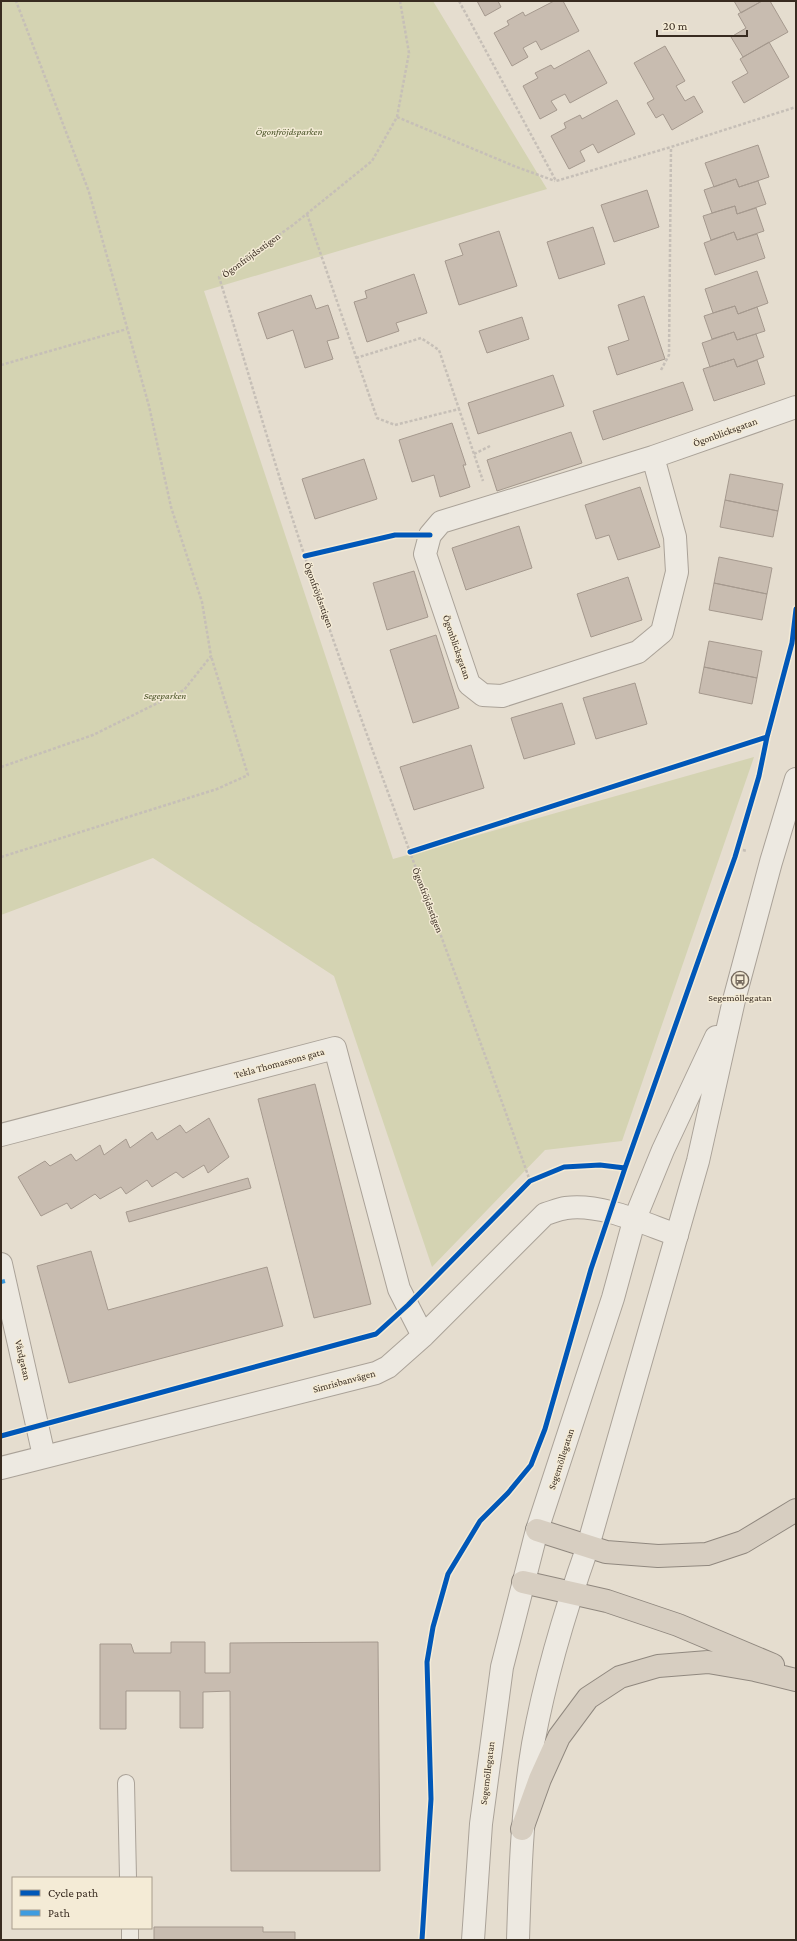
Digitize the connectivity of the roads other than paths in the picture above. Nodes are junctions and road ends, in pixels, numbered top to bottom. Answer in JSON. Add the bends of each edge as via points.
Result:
{"nodes":[{"id":1,"x":796,"y":407,"type":"edge"},
{"id":2,"x":653,"y":457,"type":"junction"},
{"id":3,"x":796,"y":779,"type":"edge"},
{"id":4,"x":734,"y":1000,"type":"junction"},
{"id":5,"x":1,"y":1135,"type":"edge"},
{"id":6,"x":634,"y":1221,"type":"junction"},
{"id":7,"x":677,"y":1235,"type":"junction"},
{"id":8,"x":1,"y":1264,"type":"edge"},
{"id":9,"x":423,"y":1336,"type":"junction"},
{"id":10,"x":44,"y":1456,"type":"junction"},
{"id":11,"x":1,"y":1468,"type":"edge"},
{"id":12,"x":796,"y":1510,"type":"edge"},
{"id":13,"x":537,"y":1530,"type":"junction"},
{"id":14,"x":588,"y":1546,"type":"junction"},
{"id":15,"x":523,"y":1582,"type":"junction"},
{"id":16,"x":572,"y":1593,"type":"junction"},
{"id":17,"x":796,"y":1676,"type":"edge"},
{"id":18,"x":796,"y":1680,"type":"edge"},
{"id":19,"x":126,"y":1783,"type":"dead end"},
{"id":20,"x":522,"y":1829,"type":"junction"},
{"id":21,"x":128,"y":1877,"type":"edge"},
{"id":22,"x":130,"y":1929,"type":"edge"},
{"id":23,"x":130,"y":1940,"type":"edge"},
{"id":24,"x":474,"y":1940,"type":"edge"},
{"id":25,"x":518,"y":1940,"type":"edge"}],
"edges":[{"from":1,"to":2,"type":"street","name":"Ögonblicksgatan"},
{"from":2,"to":2,"type":"street","name":"Ögonblicksgatan","via":[[441,522],[430,535],[425,554],[469,684],[482,695],[502,696],[638,652],[662,632],[677,572],[675,537]]},
{"from":3,"to":4,"type":"street","name":"Segemöllegatan"},
{"from":4,"to":6,"type":"street","name":"Segemöllegatan","via":[[663,1150]]},
{"from":4,"to":7,"type":"street","name":"Segemöllegatan","via":[[698,1161]]},
{"from":5,"to":9,"type":"street","name":"Tekla Thomassons gata","via":[[335,1048],[399,1289]]},
{"from":6,"to":7,"type":"street","name":"Simrisbanvägen"},
{"from":6,"to":9,"type":"street","name":"Simrisbanvägen","via":[[584,1208],[566,1208],[546,1214]]},
{"from":6,"to":13,"type":"street","name":"Segemöllegatan","via":[[613,1298]]},
{"from":7,"to":14,"type":"street","name":"Segemöllegatan"},
{"from":8,"to":10,"type":"street","name":"Vårdgatan"},
{"from":9,"to":10,"type":"street","name":"Simrisbanvägen","via":[[388,1367],[376,1373]]},
{"from":10,"to":11,"type":"street","name":"Simrisbanvägen"},
{"from":12,"to":14,"type":"highway","via":[[743,1542],[707,1554],[658,1556],[606,1552]]},
{"from":13,"to":14,"type":"highway"},
{"from":13,"to":15,"type":"street","name":"Segemöllegatan"},
{"from":14,"to":16,"type":"street","name":"Segemöllegatan"},
{"from":15,"to":16,"type":"highway"},
{"from":15,"to":24,"type":"street","name":"Segemöllegatan","via":[[502,1667],[491,1738],[481,1824]]},
{"from":16,"to":17,"type":"highway","via":[[607,1601],[678,1625]]},
{"from":16,"to":20,"type":"street","name":"Segemöllegatan","via":[[533,1744]]},
{"from":18,"to":20,"type":"highway","via":[[708,1662],[658,1666],[620,1677],[588,1698],[559,1737]]},
{"from":19,"to":21,"type":"lane"},
{"from":20,"to":25,"type":"street","name":"Segemöllegatan"},
{"from":22,"to":23,"type":"lane"}]}
